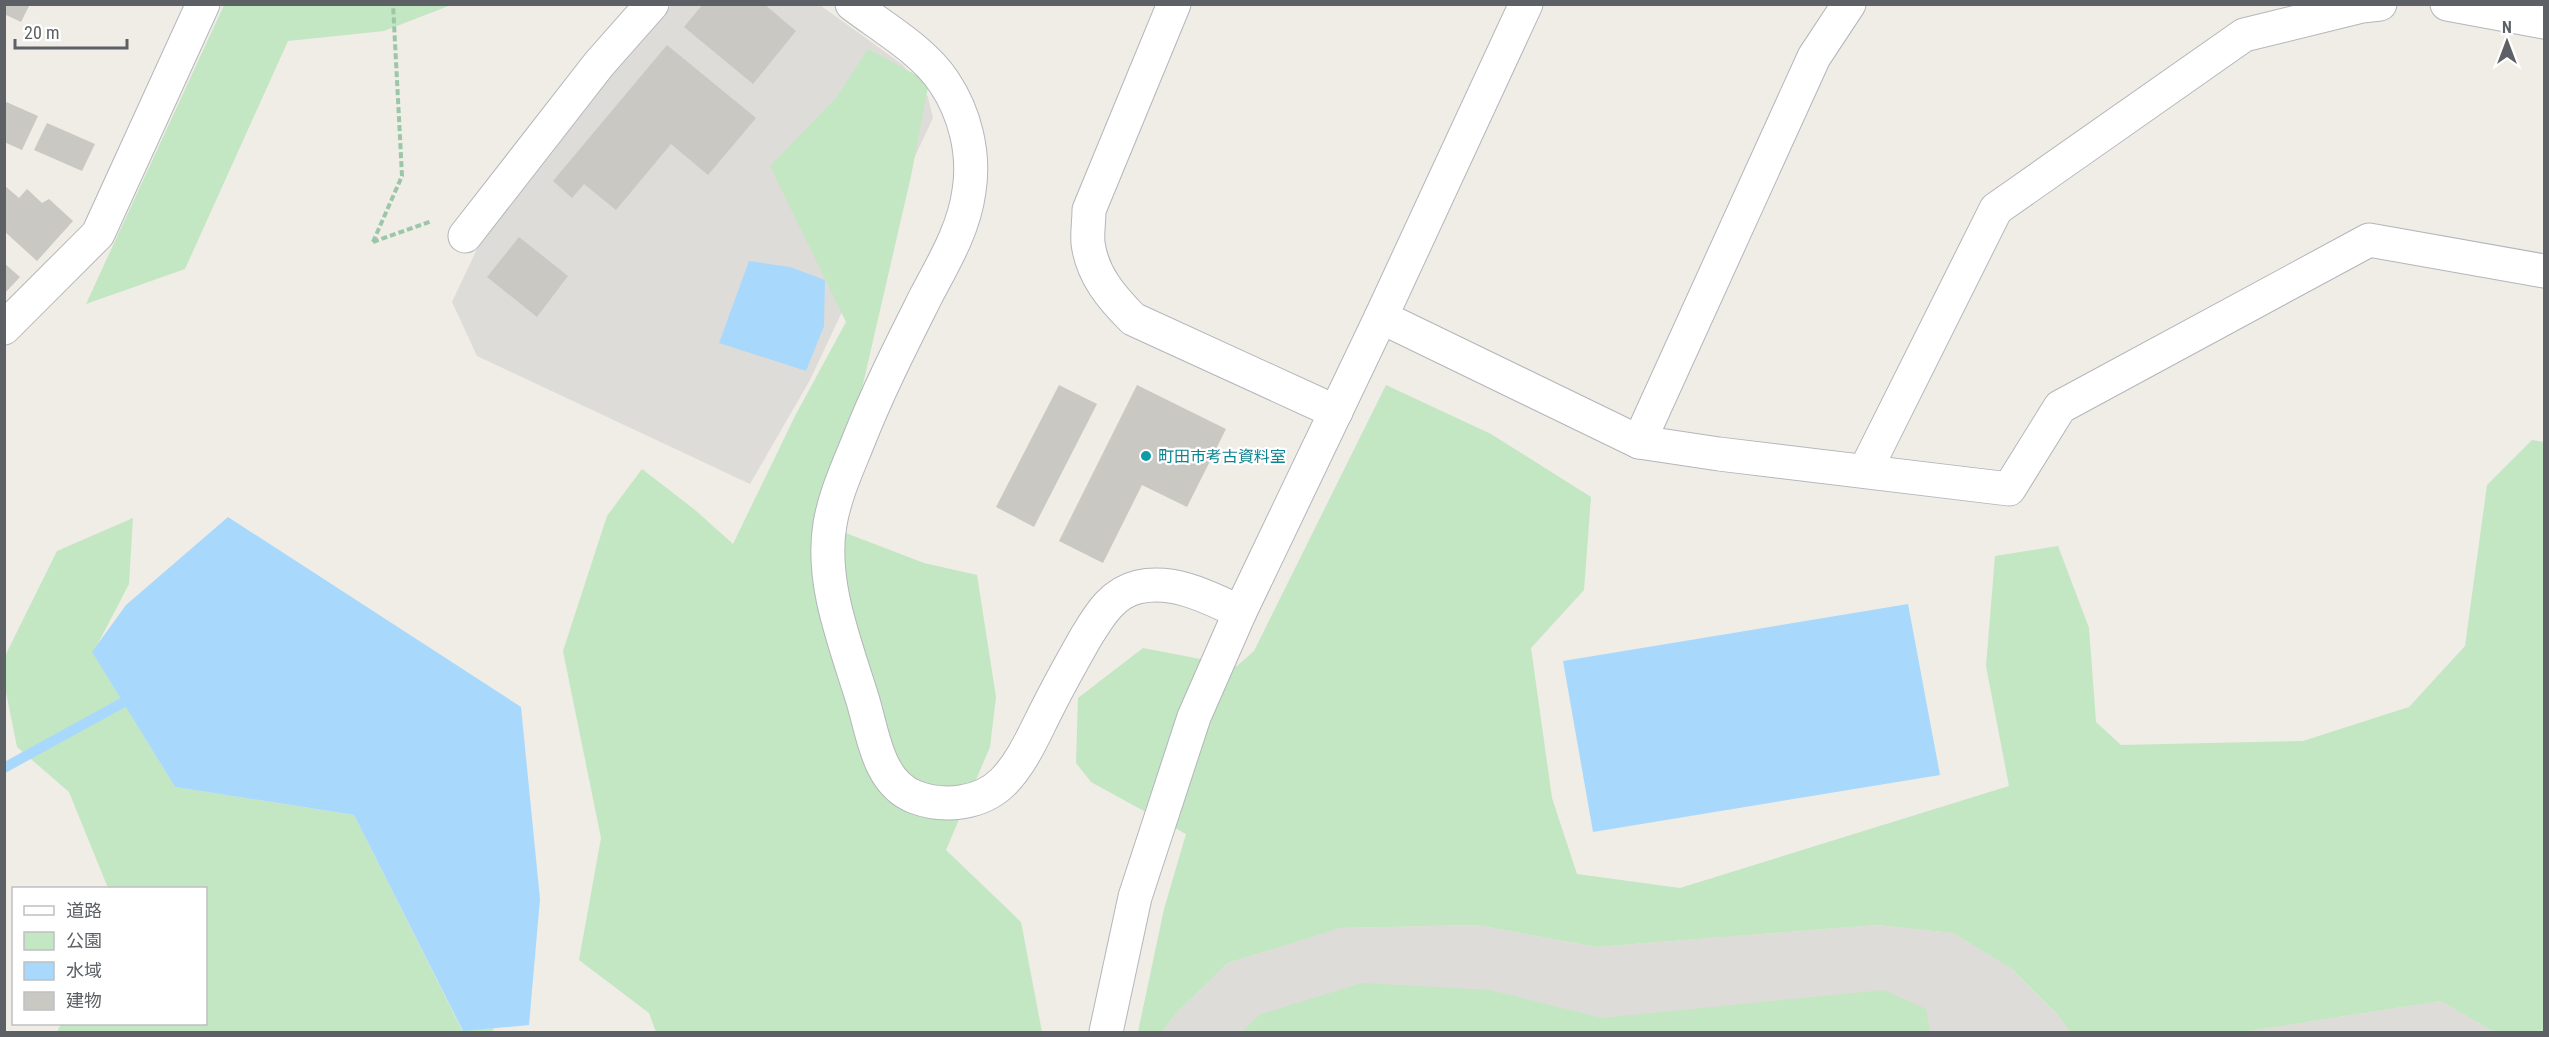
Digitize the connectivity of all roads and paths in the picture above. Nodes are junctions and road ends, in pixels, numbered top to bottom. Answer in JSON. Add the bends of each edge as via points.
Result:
{"nodes":[{"id":1,"x":203,"y":4,"type":"edge"},
{"id":2,"x":393,"y":4,"type":"edge"},
{"id":3,"x":652,"y":4,"type":"edge"},
{"id":4,"x":852,"y":4,"type":"edge"},
{"id":5,"x":1174,"y":4,"type":"edge"},
{"id":6,"x":1526,"y":4,"type":"edge"},
{"id":7,"x":1849,"y":4,"type":"edge"},
{"id":8,"x":2380,"y":4,"type":"edge"},
{"id":9,"x":2447,"y":4,"type":"edge"},
{"id":10,"x":2544,"y":22,"type":"edge"},
{"id":11,"x":436,"y":219,"type":"dead end"},
{"id":12,"x":465,"y":236,"type":"dead end"},
{"id":13,"x":2544,"y":271,"type":"edge"},
{"id":14,"x":1381,"y":317,"type":"junction"},
{"id":15,"x":4,"y":328,"type":"edge"},
{"id":16,"x":1336,"y":412,"type":"junction"},
{"id":17,"x":1639,"y":442,"type":"junction"},
{"id":18,"x":1865,"y":471,"type":"junction"},
{"id":19,"x":1240,"y":612,"type":"junction"},
{"id":20,"x":1106,"y":1032,"type":"edge"}],
"edges":[{"from":1,"to":15,"type":"street","via":[[98,234]]},
{"from":2,"to":11,"type":"path","via":[[402,176],[374,242]]},
{"from":3,"to":12,"type":"street","via":[[599,64]]},
{"from":4,"to":19,"type":"street","via":[[922,57],[944,80],[959,109],[969,145],[970,188],[961,227],[880,386],[838,490],[830,527],[834,601],[879,755],[890,780],[913,796],[944,803],[979,799],[1003,782],[1026,750],[1100,613],[1116,597],[1136,587],[1166,585],[1198,593]]},
{"from":5,"to":16,"type":"street","via":[[1089,210],[1088,244],[1098,277],[1133,319]]},
{"from":6,"to":14,"type":"street"},
{"from":7,"to":17,"type":"street","via":[[1814,57]]},
{"from":8,"to":18,"type":"street","via":[[2242,25],[1996,209]]},
{"from":9,"to":10,"type":"street"},
{"from":13,"to":18,"type":"street","via":[[2369,240],[2060,407],[2009,489]]},
{"from":14,"to":16,"type":"street"},
{"from":14,"to":17,"type":"street"},
{"from":16,"to":19,"type":"street"},
{"from":17,"to":18,"type":"street"},
{"from":19,"to":20,"type":"street","via":[[1194,717],[1135,897]]}]}
